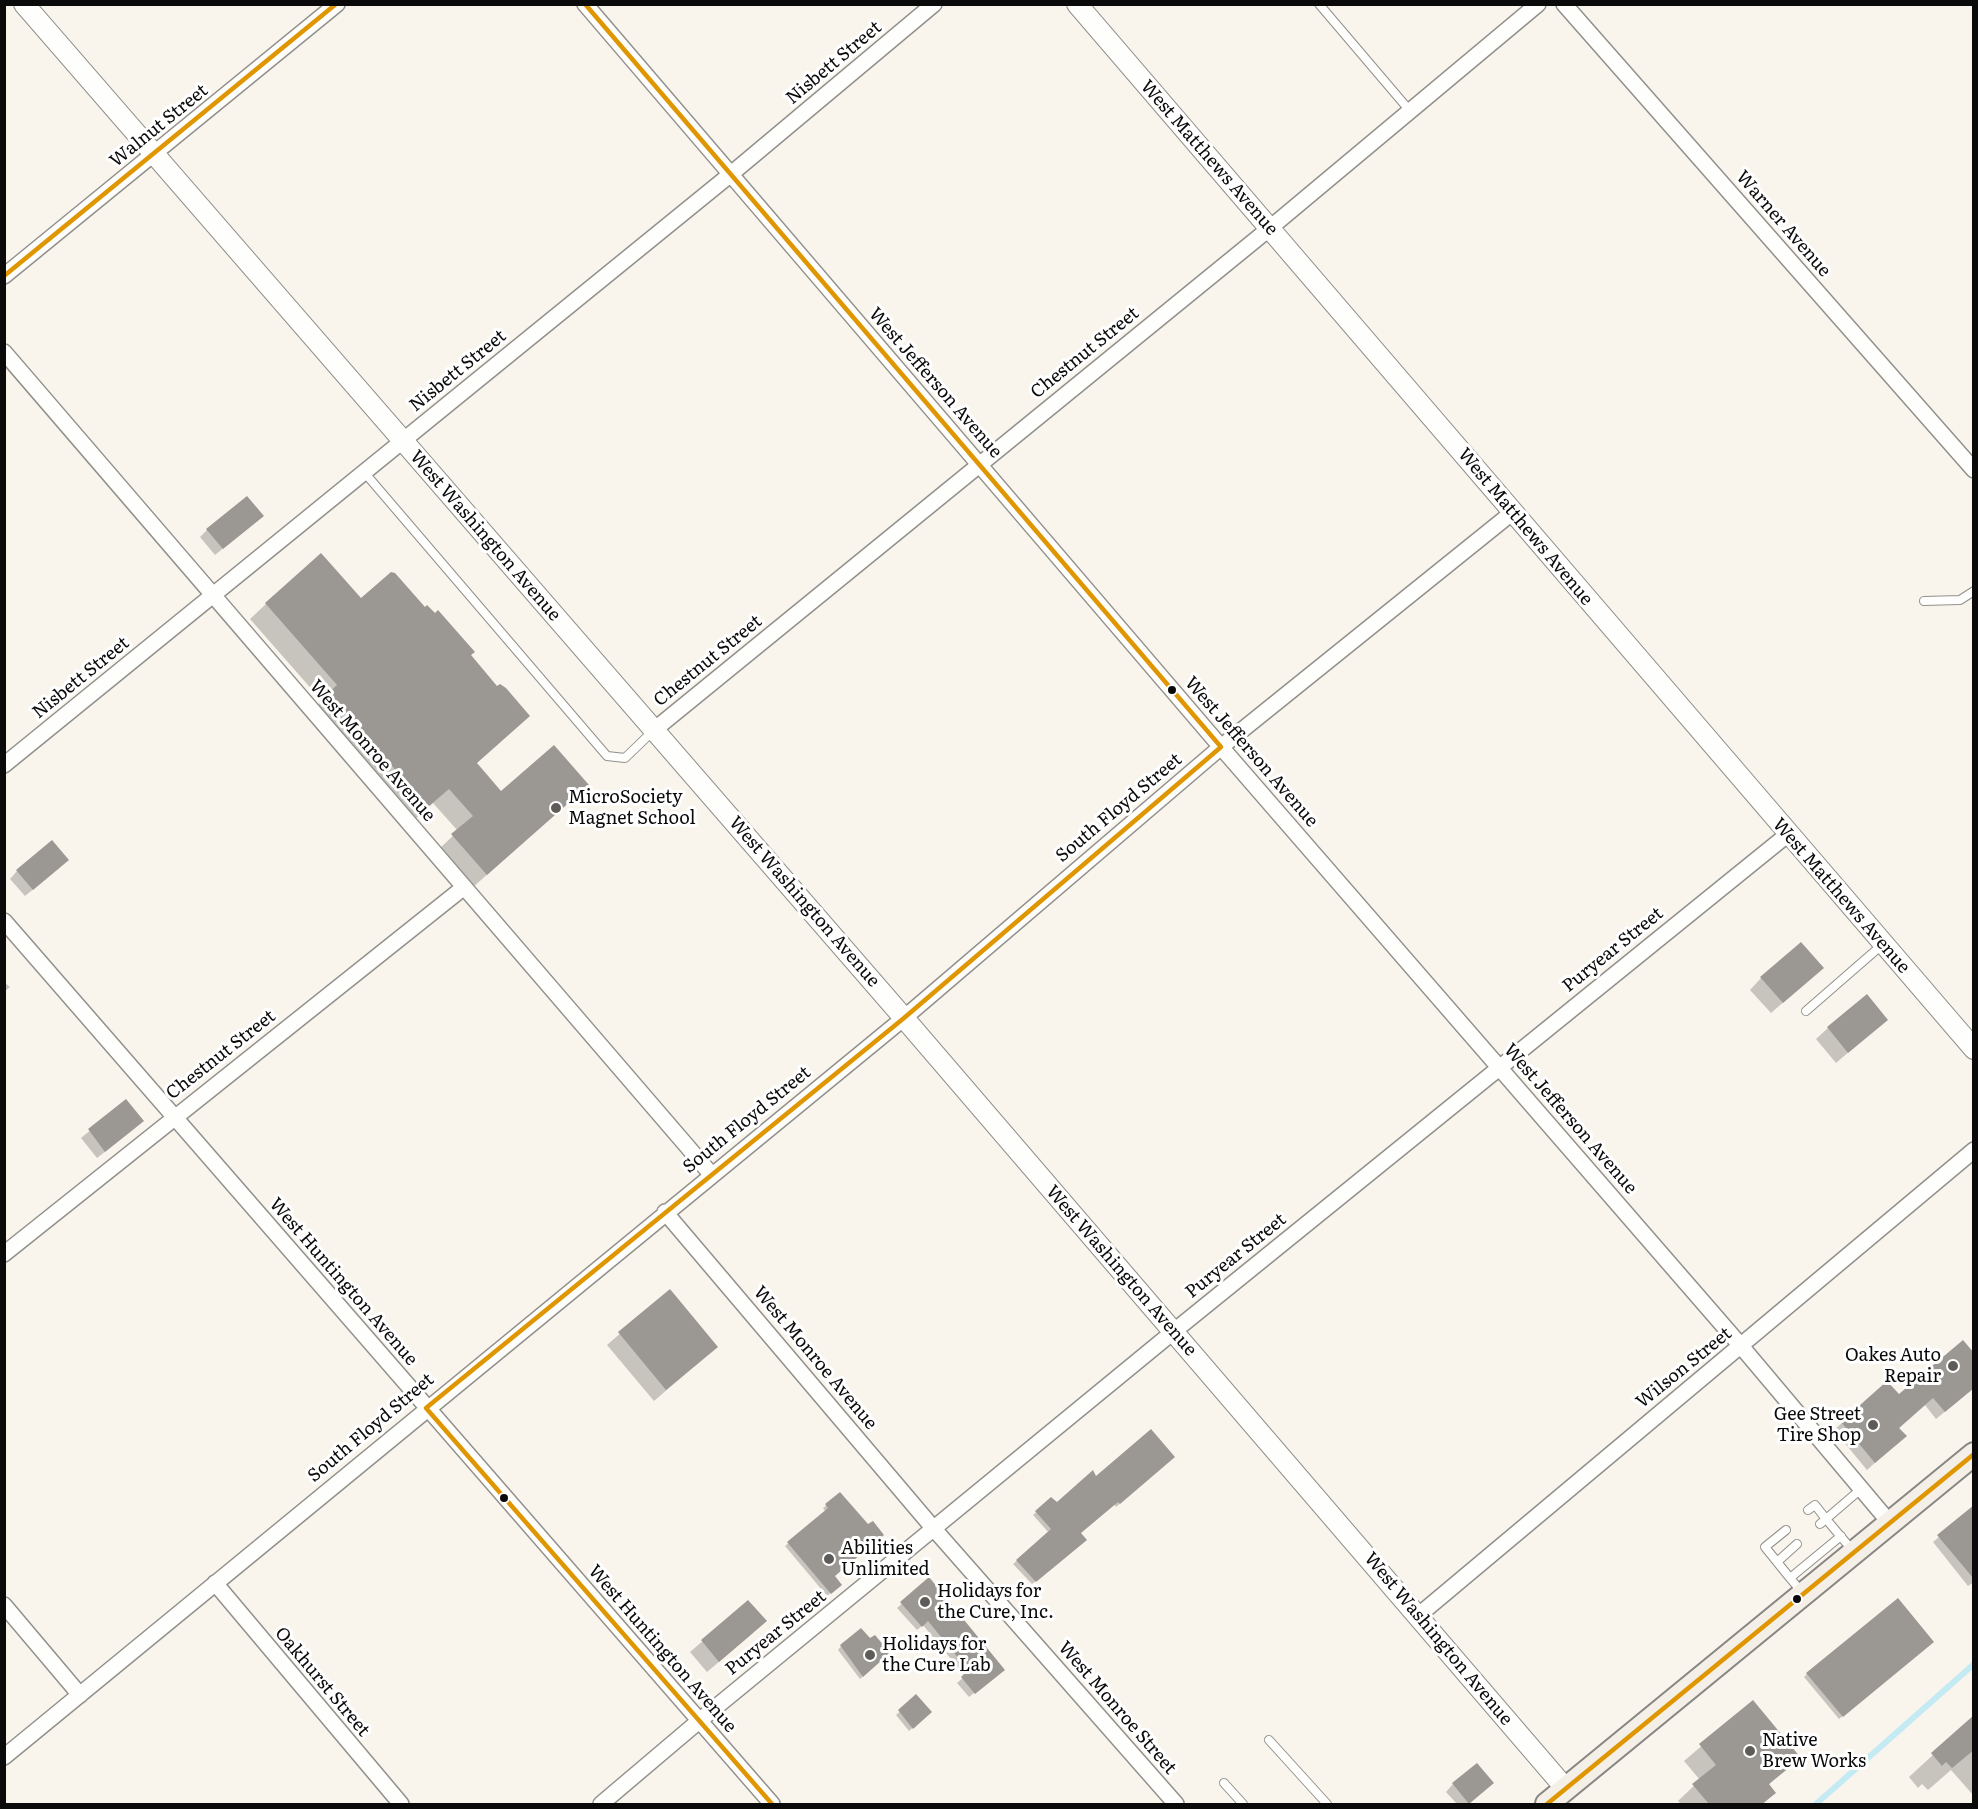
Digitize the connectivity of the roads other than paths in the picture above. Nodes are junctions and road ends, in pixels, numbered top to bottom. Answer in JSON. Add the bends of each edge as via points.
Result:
{"nodes":[{"id":1,"x":24,"y":4,"type":"edge"},
{"id":2,"x":337,"y":4,"type":"edge"},
{"id":3,"x":585,"y":4,"type":"edge"},
{"id":4,"x":934,"y":4,"type":"edge"},
{"id":5,"x":1077,"y":4,"type":"edge"},
{"id":6,"x":1319,"y":4,"type":"edge"},
{"id":7,"x":1538,"y":4,"type":"edge"},
{"id":8,"x":1564,"y":4,"type":"edge"},
{"id":9,"x":1410,"y":111,"type":"junction"},
{"id":10,"x":155,"y":155,"type":"junction"},
{"id":11,"x":731,"y":174,"type":"junction"},
{"id":12,"x":1270,"y":228,"type":"junction"},
{"id":13,"x":4,"y":276,"type":"edge"},
{"id":14,"x":4,"y":352,"type":"edge"},
{"id":15,"x":402,"y":441,"type":"junction"},
{"id":16,"x":980,"y":465,"type":"junction"},
{"id":17,"x":1974,"y":470,"type":"edge"},
{"id":18,"x":364,"y":472,"type":"junction"},
{"id":19,"x":1513,"y":512,"type":"junction"},
{"id":20,"x":1974,"y":591,"type":"edge"},
{"id":21,"x":213,"y":595,"type":"junction"},
{"id":22,"x":1924,"y":601,"type":"dead end"},
{"id":23,"x":654,"y":730,"type":"junction"},
{"id":24,"x":1221,"y":747,"type":"junction"},
{"id":25,"x":4,"y":765,"type":"edge"},
{"id":26,"x":1787,"y":835,"type":"junction"},
{"id":27,"x":463,"y":888,"type":"junction"},
{"id":28,"x":4,"y":921,"type":"edge"},
{"id":29,"x":1883,"y":944,"type":"junction"},
{"id":30,"x":1806,"y":1011,"type":"dead end"},
{"id":31,"x":904,"y":1018,"type":"junction"},
{"id":32,"x":1974,"y":1049,"type":"edge"},
{"id":33,"x":1499,"y":1067,"type":"junction"},
{"id":34,"x":175,"y":1117,"type":"junction"},
{"id":35,"x":1974,"y":1150,"type":"edge"},
{"id":36,"x":711,"y":1174,"type":"junction"},
{"id":37,"x":665,"y":1212,"type":"junction"},
{"id":38,"x":4,"y":1254,"type":"edge"},
{"id":39,"x":1173,"y":1332,"type":"junction"},
{"id":40,"x":1741,"y":1346,"type":"junction"},
{"id":41,"x":426,"y":1408,"type":"junction"},
{"id":42,"x":1974,"y":1454,"type":"edge"},
{"id":43,"x":1861,"y":1489,"type":"junction"},
{"id":44,"x":1808,"y":1510,"type":"dead end"},
{"id":45,"x":1823,"y":1521,"type":"junction"},
{"id":46,"x":1890,"y":1523,"type":"junction"},
{"id":47,"x":934,"y":1529,"type":"junction"},
{"id":48,"x":1786,"y":1530,"type":"dead end"},
{"id":49,"x":1797,"y":1544,"type":"dead end"},
{"id":50,"x":1848,"y":1545,"type":"junction"},
{"id":51,"x":1777,"y":1562,"type":"junction"},
{"id":52,"x":215,"y":1584,"type":"junction"},
{"id":53,"x":1797,"y":1586,"type":"junction"},
{"id":54,"x":4,"y":1605,"type":"edge"},
{"id":55,"x":1419,"y":1616,"type":"junction"},
{"id":56,"x":80,"y":1695,"type":"junction"},
{"id":57,"x":699,"y":1721,"type":"junction"},
{"id":58,"x":1269,"y":1740,"type":"dead end"},
{"id":59,"x":4,"y":1757,"type":"edge"},
{"id":60,"x":1224,"y":1783,"type":"dead end"},
{"id":61,"x":1573,"y":1797,"type":"edge"},
{"id":62,"x":401,"y":1804,"type":"edge"},
{"id":63,"x":602,"y":1804,"type":"edge"},
{"id":64,"x":772,"y":1804,"type":"edge"},
{"id":65,"x":1176,"y":1804,"type":"edge"},
{"id":66,"x":1243,"y":1804,"type":"edge"},
{"id":67,"x":1327,"y":1804,"type":"edge"},
{"id":68,"x":1547,"y":1804,"type":"edge"}],
"edges":[{"from":1,"to":10,"type":"street","name":"West Washington Avenue"},
{"from":2,"to":10,"type":"street","name":"Walnut Street"},
{"from":3,"to":11,"type":"street","name":"West Jefferson Avenue"},
{"from":4,"to":11,"type":"street","name":"Nisbett Street"},
{"from":5,"to":12,"type":"street","name":"West Matthews Avenue"},
{"from":6,"to":9,"type":"lane"},
{"from":7,"to":9,"type":"street","name":"Chestnut Street"},
{"from":8,"to":17,"type":"street","name":"Warner Avenue"},
{"from":9,"to":12,"type":"street","name":"Chestnut Street"},
{"from":10,"to":13,"type":"street","name":"Walnut Street"},
{"from":10,"to":15,"type":"street","name":"West Washington Avenue"},
{"from":11,"to":15,"type":"street","name":"Nisbett Street"},
{"from":11,"to":16,"type":"street","name":"West Jefferson Avenue"},
{"from":12,"to":16,"type":"street","name":"Chestnut Street"},
{"from":12,"to":19,"type":"street","name":"West Matthews Avenue"},
{"from":14,"to":21,"type":"street","name":"West Monroe Avenue"},
{"from":15,"to":18,"type":"street","name":"Nisbett Street"},
{"from":15,"to":23,"type":"street","name":"West Washington Avenue"},
{"from":16,"to":23,"type":"street","name":"Chestnut Street"},
{"from":16,"to":24,"type":"street","name":"West Jefferson Avenue"},
{"from":18,"to":21,"type":"street","name":"Nisbett Street"},
{"from":18,"to":23,"type":"lane","via":[[607,756],[626,758]]},
{"from":19,"to":24,"type":"street","name":"South Floyd Street"},
{"from":19,"to":26,"type":"street","name":"West Matthews Avenue"},
{"from":20,"to":22,"type":"lane","via":[[1960,600]]},
{"from":21,"to":25,"type":"street","name":"Nisbett Street"},
{"from":21,"to":27,"type":"street","name":"West Monroe Avenue"},
{"from":23,"to":31,"type":"street","name":"West Washington Avenue"},
{"from":24,"to":31,"type":"street","name":"South Floyd Street"},
{"from":24,"to":33,"type":"street","name":"West Jefferson Avenue"},
{"from":26,"to":29,"type":"street","name":"West Matthews Avenue"},
{"from":26,"to":33,"type":"street","name":"Puryear Street"},
{"from":27,"to":34,"type":"street","name":"Chestnut Street"},
{"from":27,"to":36,"type":"street","name":"West Monroe Avenue"},
{"from":28,"to":34,"type":"street","name":"West Huntington Avenue"},
{"from":29,"to":30,"type":"lane"},
{"from":29,"to":32,"type":"street","name":"West Matthews Avenue"},
{"from":31,"to":36,"type":"street","name":"South Floyd Street"},
{"from":31,"to":39,"type":"street","name":"West Washington Avenue"},
{"from":33,"to":39,"type":"street","name":"Puryear Street"},
{"from":33,"to":40,"type":"street","name":"West Jefferson Avenue"},
{"from":34,"to":38,"type":"street","name":"Chestnut Street"},
{"from":34,"to":41,"type":"street","name":"West Huntington Avenue"},
{"from":35,"to":40,"type":"street","name":"Wilson Street"},
{"from":36,"to":37,"type":"street","name":"South Floyd Street"},
{"from":37,"to":41,"type":"street","name":"South Floyd Street"},
{"from":37,"to":47,"type":"street","name":"West Monroe Avenue"},
{"from":39,"to":47,"type":"street","name":"Puryear Street"},
{"from":39,"to":55,"type":"street","name":"West Washington Avenue"},
{"from":40,"to":43,"type":"street","name":"West Jefferson Avenue"},
{"from":40,"to":55,"type":"street","name":"Wilson Street"},
{"from":41,"to":52,"type":"street","name":"South Floyd Street"},
{"from":41,"to":57,"type":"street","name":"West Huntington Avenue"},
{"from":42,"to":46,"type":"main road"},
{"from":43,"to":45,"type":"lane"},
{"from":43,"to":46,"type":"street","name":"West Jefferson Avenue"},
{"from":44,"to":45,"type":"lane","via":[[1815,1505]]},
{"from":45,"to":50,"type":"lane"},
{"from":46,"to":50,"type":"main road"},
{"from":47,"to":57,"type":"street","name":"Puryear Street"},
{"from":47,"to":65,"type":"street","name":"West Monroe Street"},
{"from":48,"to":51,"type":"lane","via":[[1764,1547]]},
{"from":49,"to":51,"type":"lane"},
{"from":50,"to":53,"type":"main road"},
{"from":51,"to":53,"type":"lane"},
{"from":52,"to":56,"type":"street","name":"South Floyd Street"},
{"from":52,"to":62,"type":"street","name":"Oakhurst Street"},
{"from":53,"to":61,"type":"main road"},
{"from":54,"to":56,"type":"street"},
{"from":55,"to":61,"type":"street","name":"West Washington Avenue"},
{"from":56,"to":59,"type":"street","name":"South Floyd Street"},
{"from":57,"to":63,"type":"street","name":"Puryear Street"},
{"from":57,"to":64,"type":"street","name":"West Huntington Avenue"},
{"from":58,"to":67,"type":"lane"},
{"from":60,"to":66,"type":"lane"},
{"from":61,"to":68,"type":"main road"}]}
